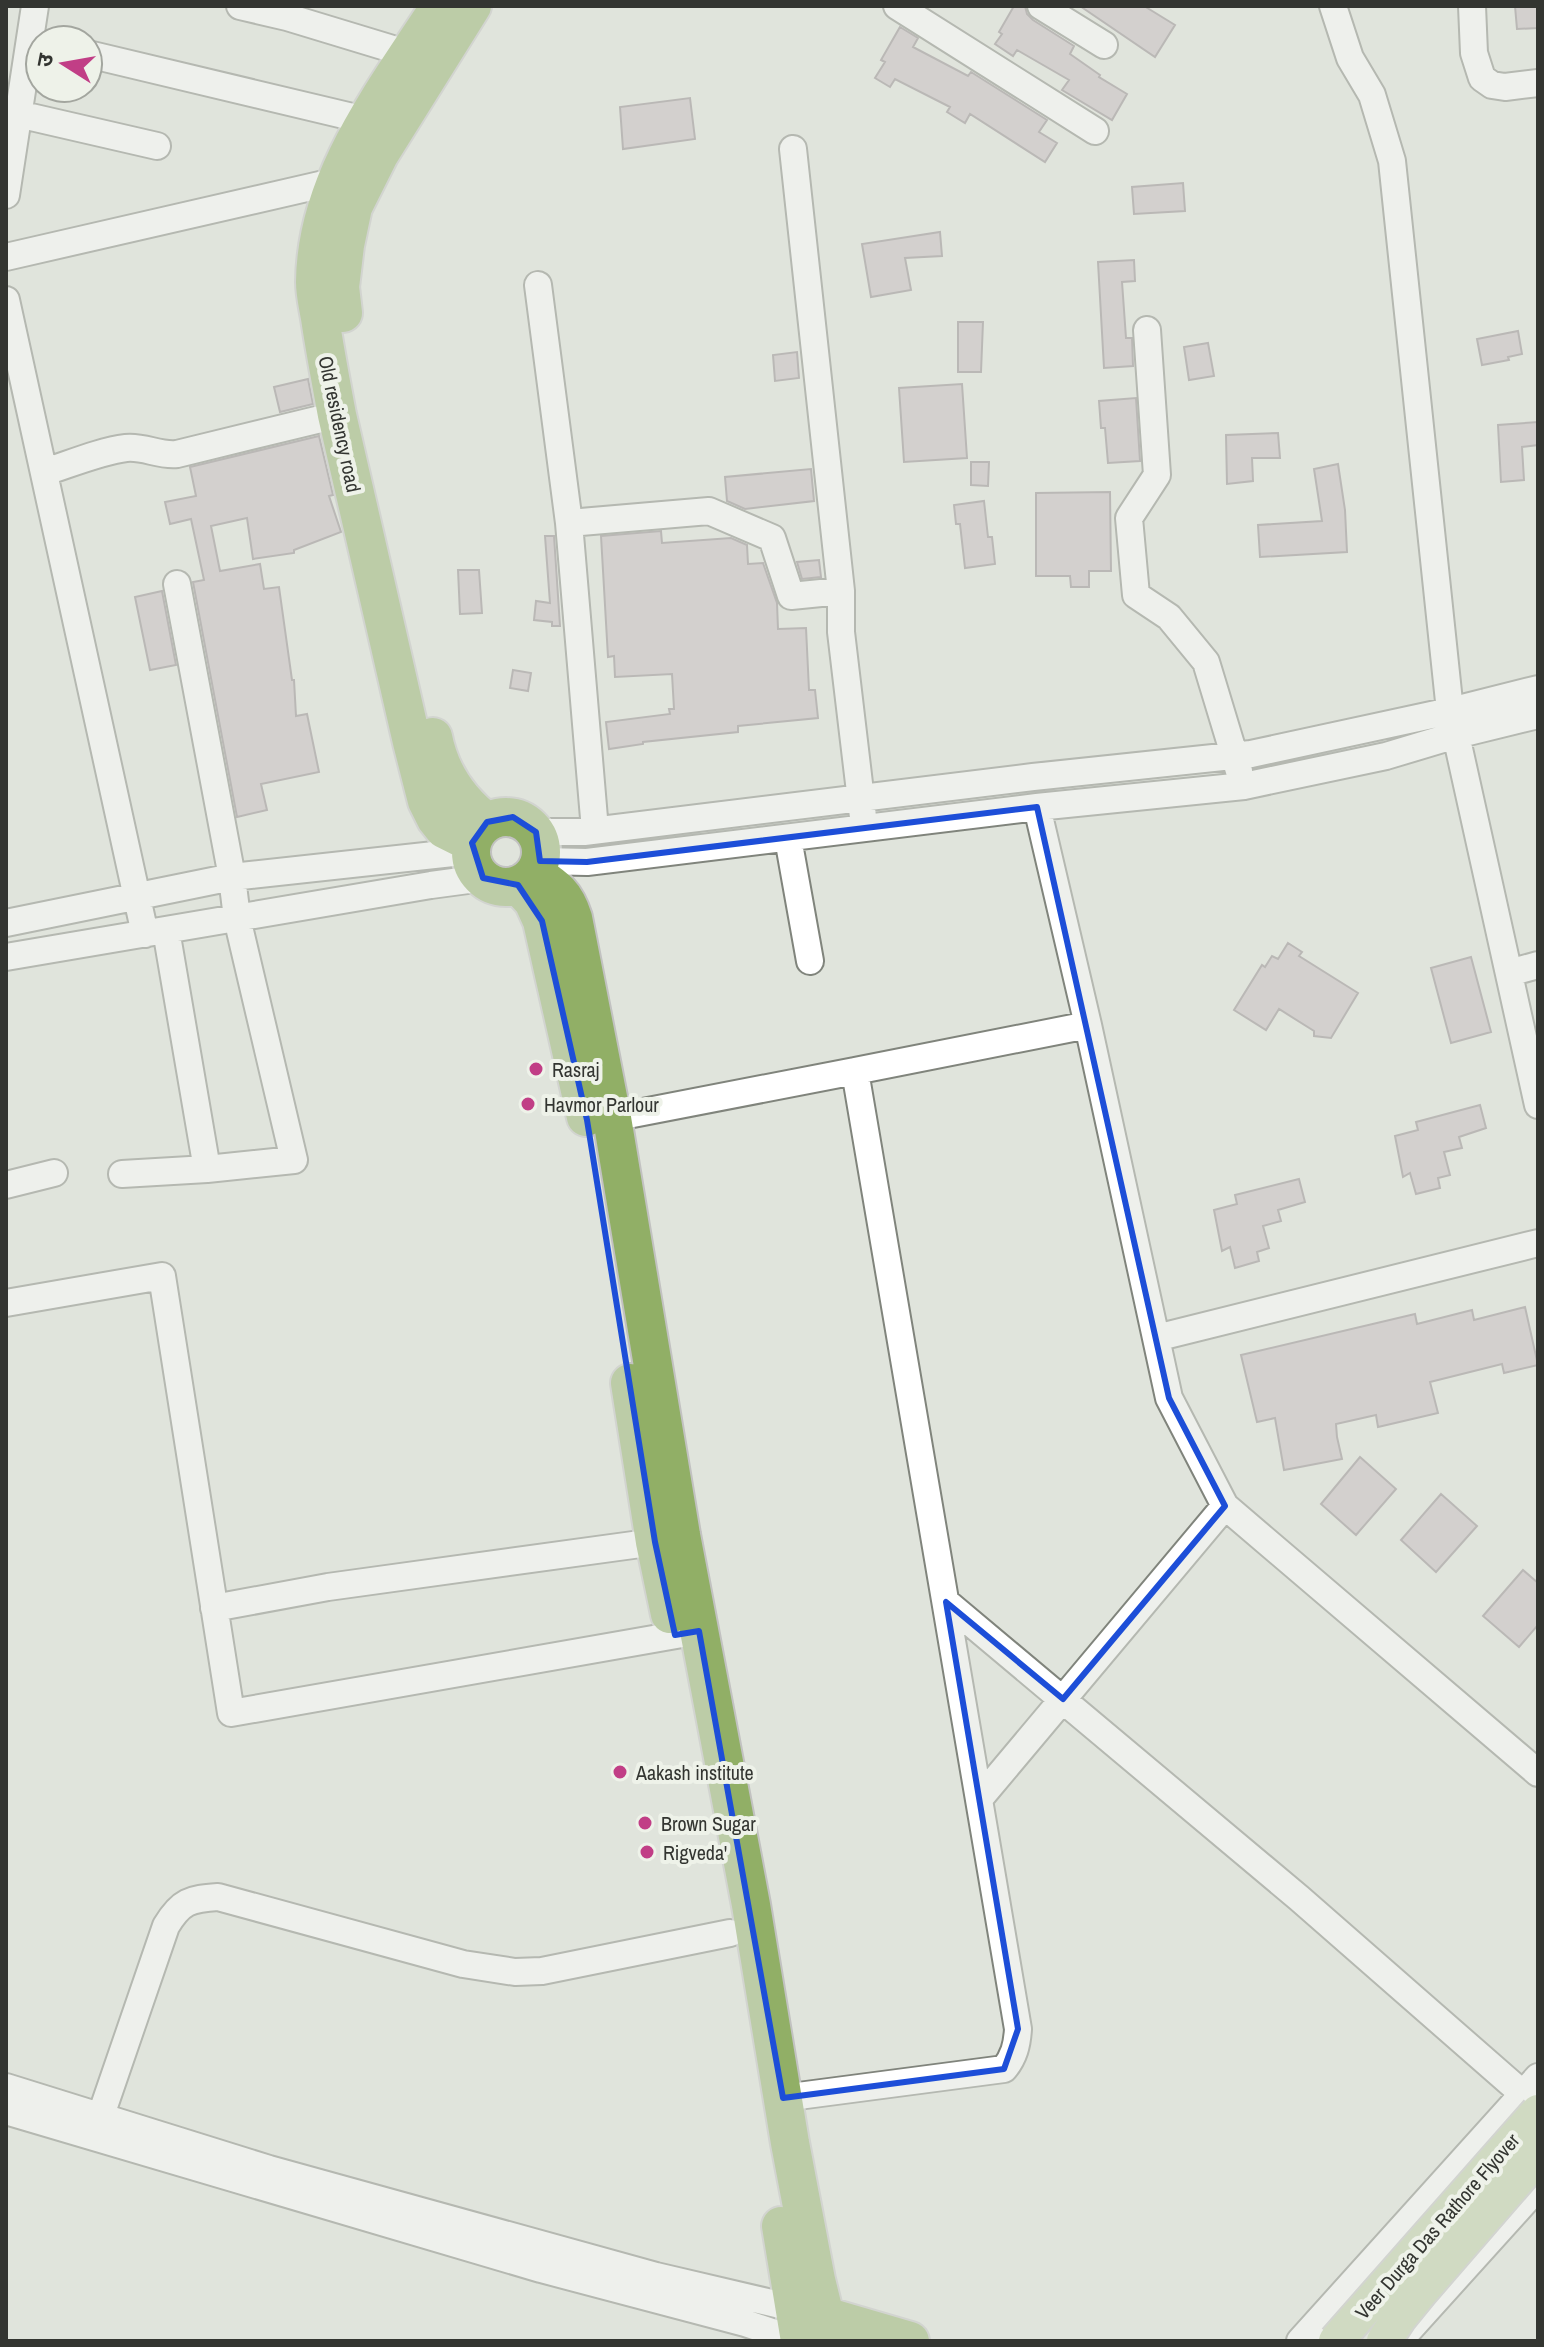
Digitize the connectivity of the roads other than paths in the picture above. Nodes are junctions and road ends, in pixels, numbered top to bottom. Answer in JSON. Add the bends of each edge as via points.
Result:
{"nodes":[{"id":1,"x":240,"y":6,"type":"edge"},
{"id":2,"x":440,"y":6,"type":"edge"},
{"id":3,"x":472,"y":6,"type":"edge"},
{"id":4,"x":897,"y":6,"type":"edge"},
{"id":5,"x":1041,"y":6,"type":"edge"},
{"id":6,"x":1333,"y":6,"type":"edge"},
{"id":7,"x":1472,"y":6,"type":"edge"},
{"id":8,"x":1104,"y":45,"type":"dead end"},
{"id":9,"x":409,"y":54,"type":"junction"},
{"id":10,"x":104,"y":58,"type":"edge"},
{"id":11,"x":1538,"y":83,"type":"edge"},
{"id":12,"x":24,"y":89,"type":"edge"},
{"id":13,"x":18,"y":114,"type":"junction"},
{"id":14,"x":365,"y":120,"type":"junction"},
{"id":15,"x":1095,"y":131,"type":"dead end"},
{"id":16,"x":157,"y":146,"type":"dead end"},
{"id":17,"x":793,"y":149,"type":"dead end"},
{"id":18,"x":337,"y":181,"type":"junction"},
{"id":19,"x":6,"y":195,"type":"edge"},
{"id":20,"x":6,"y":257,"type":"edge"},
{"id":21,"x":538,"y":285,"type":"dead end"},
{"id":22,"x":6,"y":300,"type":"edge"},
{"id":23,"x":1147,"y":330,"type":"dead end"},
{"id":24,"x":337,"y":415,"type":"junction"},
{"id":25,"x":45,"y":472,"type":"junction"},
{"id":26,"x":569,"y":523,"type":"junction"},
{"id":27,"x":177,"y":584,"type":"dead end"},
{"id":28,"x":841,"y":591,"type":"junction"},
{"id":29,"x":1538,"y":689,"type":"edge"},
{"id":30,"x":1538,"y":715,"type":"edge"},
{"id":31,"x":1453,"y":723,"type":"junction"},
{"id":32,"x":1235,"y":756,"type":"junction"},
{"id":33,"x":1244,"y":786,"type":"junction"},
{"id":34,"x":861,"y":799,"type":"junction"},
{"id":35,"x":1037,"y":807,"type":"junction"},
{"id":36,"x":865,"y":829,"type":"junction"},
{"id":37,"x":595,"y":830,"type":"junction"},
{"id":38,"x":788,"y":838,"type":"junction"},
{"id":39,"x":505,"y":856,"type":"junction"},
{"id":40,"x":232,"y":877,"type":"junction"},
{"id":41,"x":136,"y":895,"type":"junction"},
{"id":42,"x":237,"y":918,"type":"junction"},
{"id":43,"x":6,"y":923,"type":"edge"},
{"id":44,"x":156,"y":932,"type":"junction"},
{"id":45,"x":6,"y":957,"type":"edge"},
{"id":46,"x":810,"y":961,"type":"dead end"},
{"id":47,"x":1538,"y":965,"type":"edge"},
{"id":48,"x":1509,"y":973,"type":"junction"},
{"id":49,"x":1088,"y":1025,"type":"junction"},
{"id":50,"x":855,"y":1071,"type":"junction"},
{"id":51,"x":1538,"y":1105,"type":"edge"},
{"id":52,"x":612,"y":1118,"type":"junction"},
{"id":53,"x":207,"y":1169,"type":"junction"},
{"id":54,"x":54,"y":1173,"type":"dead end"},
{"id":55,"x":122,"y":1174,"type":"dead end"},
{"id":56,"x":6,"y":1185,"type":"edge"},
{"id":57,"x":1538,"y":1243,"type":"edge"},
{"id":58,"x":6,"y":1303,"type":"edge"},
{"id":59,"x":1156,"y":1338,"type":"junction"},
{"id":60,"x":1225,"y":1506,"type":"junction"},
{"id":61,"x":655,"y":1542,"type":"junction"},
{"id":62,"x":946,"y":1602,"type":"junction"},
{"id":63,"x":214,"y":1608,"type":"junction"},
{"id":64,"x":687,"y":1633,"type":"junction"},
{"id":65,"x":1063,"y":1699,"type":"junction"},
{"id":66,"x":1538,"y":1773,"type":"edge"},
{"id":67,"x":980,"y":1798,"type":"junction"},
{"id":68,"x":730,"y":1933,"type":"junction"},
{"id":69,"x":6,"y":2087,"type":"edge"},
{"id":70,"x":1533,"y":2094,"type":"edge"},
{"id":71,"x":783,"y":2098,"type":"junction"},
{"id":72,"x":6,"y":2111,"type":"edge"},
{"id":73,"x":100,"y":2118,"type":"junction"},
{"id":74,"x":1466,"y":2156,"type":"junction"},
{"id":75,"x":1538,"y":2156,"type":"edge"},
{"id":76,"x":1538,"y":2187,"type":"edge"},
{"id":77,"x":1528,"y":2212,"type":"edge"},
{"id":78,"x":809,"y":2329,"type":"edge"},
{"id":79,"x":910,"y":2341,"type":"edge"},
{"id":80,"x":1300,"y":2341,"type":"edge"},
{"id":81,"x":1336,"y":2341,"type":"edge"},
{"id":82,"x":1384,"y":2341,"type":"edge"},
{"id":83,"x":1399,"y":2341,"type":"edge"}],
"edges":[{"from":1,"to":9,"type":"street"},
{"from":2,"to":9,"type":"highway","name":"Old residency road"},
{"from":3,"to":39,"type":"highway","name":"Old residency road","via":[[379,155],[353,207],[340,287],[349,360],[435,750],[456,792]]},
{"from":4,"to":15,"type":"street"},
{"from":5,"to":8,"type":"street"},
{"from":6,"to":31,"type":"street","via":[[1350,58],[1372,95],[1392,161]]},
{"from":7,"to":11,"type":"street","via":[[1474,53],[1482,78],[1505,87]]},
{"from":9,"to":14,"type":"highway","name":"Old residency road"},
{"from":10,"to":14,"type":"street"},
{"from":12,"to":13,"type":"street"},
{"from":13,"to":16,"type":"street"},
{"from":13,"to":19,"type":"street"},
{"from":14,"to":18,"type":"highway","name":"Old residency road"},
{"from":17,"to":28,"type":"street"},
{"from":18,"to":20,"type":"street"},
{"from":18,"to":24,"type":"highway","name":"Old residency road","via":[[318,240],[314,284]]},
{"from":21,"to":26,"type":"street"},
{"from":22,"to":25,"type":"street"},
{"from":23,"to":32,"type":"street","via":[[1157,475],[1129,518],[1136,595],[1169,617],[1206,662]]},
{"from":24,"to":25,"type":"street","via":[[177,454],[121,449]]},
{"from":24,"to":39,"type":"highway","name":"Old residency road","via":[[427,801],[444,829]]},
{"from":25,"to":41,"type":"street"},
{"from":26,"to":28,"type":"street","via":[[709,511],[772,538],[791,596]]},
{"from":26,"to":37,"type":"street"},
{"from":27,"to":40,"type":"street"},
{"from":28,"to":34,"type":"street"},
{"from":29,"to":31,"type":"street"},
{"from":30,"to":31,"type":"street"},
{"from":31,"to":32,"type":"street"},
{"from":31,"to":33,"type":"street","via":[[1386,756]]},
{"from":31,"to":48,"type":"street"},
{"from":32,"to":33,"type":"street"},
{"from":32,"to":34,"type":"street"},
{"from":33,"to":35,"type":"street"},
{"from":34,"to":36,"type":"street"},
{"from":34,"to":37,"type":"street"},
{"from":35,"to":36,"type":"street"},
{"from":35,"to":49,"type":"street"},
{"from":36,"to":38,"type":"street"},
{"from":37,"to":39,"type":"street","via":[[566,833]]},
{"from":38,"to":39,"type":"street","via":[[587,862]]},
{"from":38,"to":46,"type":"street"},
{"from":39,"to":40,"type":"street"},
{"from":39,"to":42,"type":"street"},
{"from":39,"to":52,"type":"highway","via":[[568,903]]},
{"from":39,"to":61,"type":"highway","via":[[542,921],[587,1120]]},
{"from":40,"to":41,"type":"street"},
{"from":40,"to":42,"type":"street"},
{"from":41,"to":43,"type":"street"},
{"from":41,"to":44,"type":"street"},
{"from":42,"to":44,"type":"street"},
{"from":42,"to":53,"type":"street","via":[[294,1160]]},
{"from":44,"to":45,"type":"street"},
{"from":44,"to":53,"type":"street"},
{"from":47,"to":48,"type":"street"},
{"from":48,"to":51,"type":"street"},
{"from":49,"to":50,"type":"street"},
{"from":49,"to":59,"type":"street"},
{"from":50,"to":52,"type":"street"},
{"from":50,"to":62,"type":"street"},
{"from":52,"to":64,"type":"highway"},
{"from":53,"to":55,"type":"street"},
{"from":54,"to":56,"type":"street"},
{"from":57,"to":59,"type":"street"},
{"from":58,"to":63,"type":"street","via":[[162,1276]]},
{"from":59,"to":60,"type":"street","via":[[1169,1398]]},
{"from":60,"to":65,"type":"street"},
{"from":60,"to":66,"type":"street"},
{"from":61,"to":63,"type":"street"},
{"from":61,"to":64,"type":"highway"},
{"from":62,"to":65,"type":"street"},
{"from":62,"to":67,"type":"street"},
{"from":63,"to":64,"type":"street","via":[[231,1713]]},
{"from":64,"to":68,"type":"highway"},
{"from":64,"to":71,"type":"highway","via":[[751,1905]]},
{"from":65,"to":67,"type":"street"},
{"from":65,"to":70,"type":"street"},
{"from":67,"to":71,"type":"street","via":[[1018,2029],[1011,2061],[1004,2069],[986,2072]]},
{"from":68,"to":73,"type":"street","via":[[515,1972],[463,1964],[218,1897],[192,1899],[166,1926]]},
{"from":68,"to":78,"type":"highway","via":[[773,2173]]},
{"from":69,"to":73,"type":"street"},
{"from":70,"to":74,"type":"street"},
{"from":70,"to":81,"type":"main road","name":"Veer Durga Das Rathore Flyover","bridge":true},
{"from":71,"to":78,"type":"highway"},
{"from":72,"to":78,"type":"street","via":[[512,2261],[745,2323]]},
{"from":73,"to":78,"type":"street","via":[[656,2276]]},
{"from":74,"to":77,"type":"street"},
{"from":74,"to":80,"type":"street"},
{"from":75,"to":82,"type":"main road","name":"Veer Durga Das Rathore Flyover","bridge":true},
{"from":76,"to":77,"type":"street"},
{"from":77,"to":83,"type":"street"},
{"from":78,"to":79,"type":"highway"}]}
